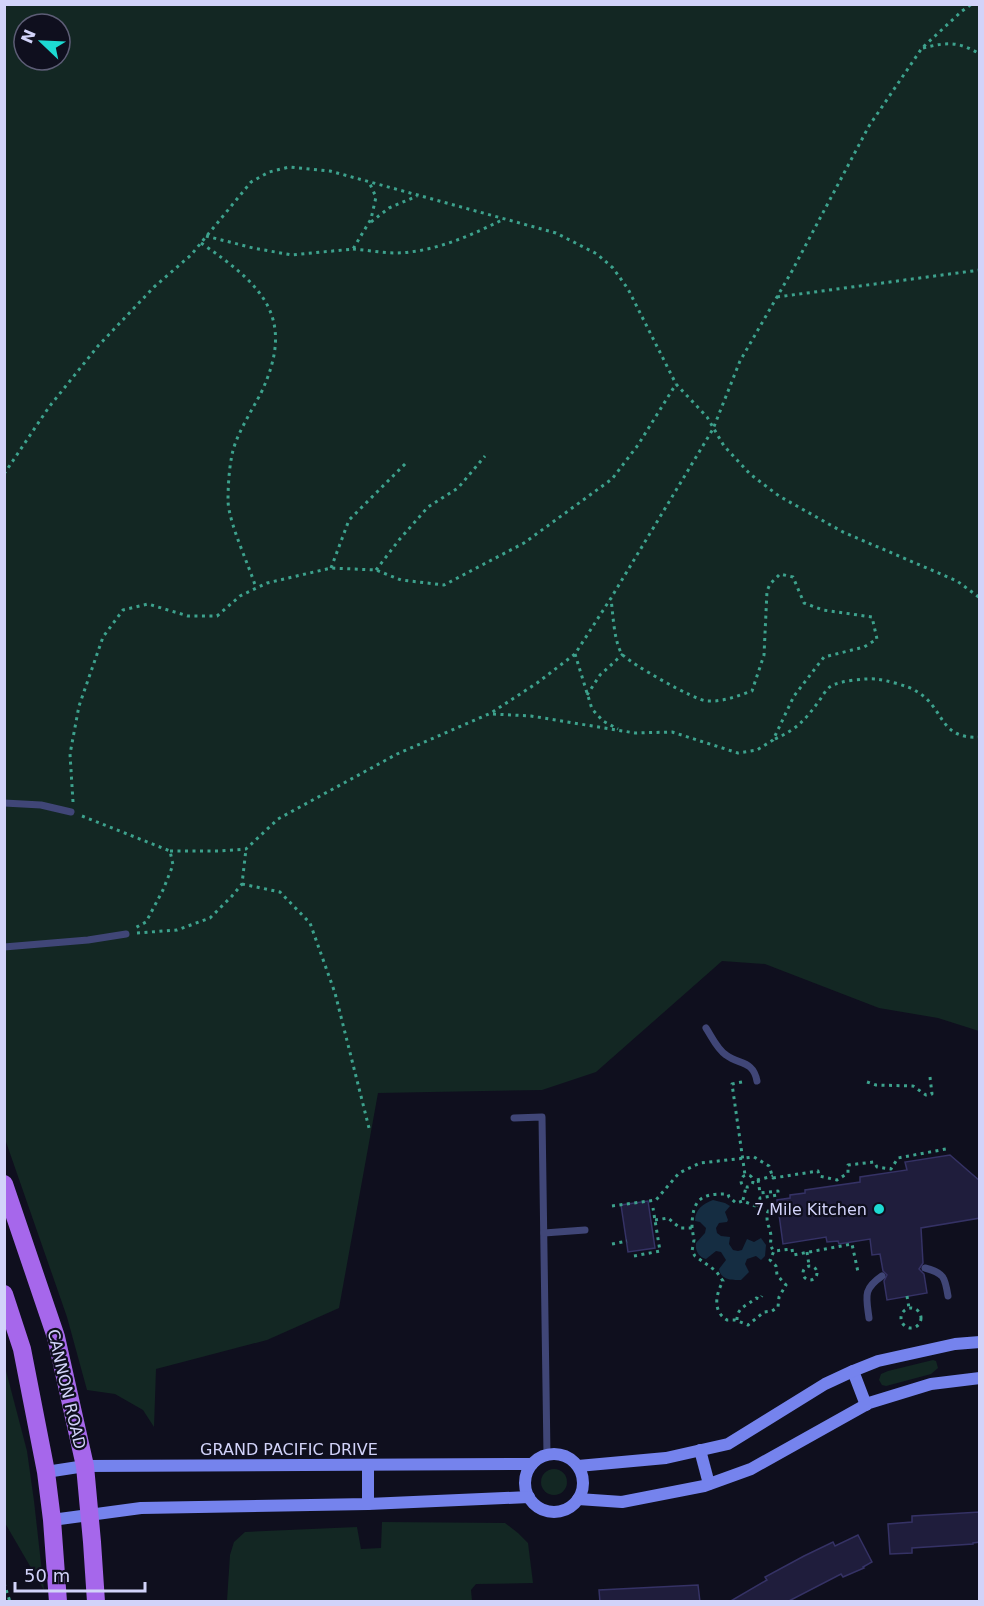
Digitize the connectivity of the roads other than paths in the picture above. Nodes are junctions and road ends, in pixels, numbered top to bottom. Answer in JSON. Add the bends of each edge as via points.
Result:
{"nodes":[{"id":1,"x":4,"y":803,"type":"edge"},
{"id":2,"x":71,"y":812,"type":"road end"},
{"id":3,"x":126,"y":934,"type":"road end"},
{"id":4,"x":4,"y":947,"type":"edge"},
{"id":5,"x":706,"y":1028,"type":"dead end"},
{"id":6,"x":757,"y":1081,"type":"dead end"},
{"id":7,"x":514,"y":1118,"type":"dead end"},
{"id":8,"x":4,"y":1184,"type":"edge"},
{"id":9,"x":585,"y":1230,"type":"dead end"},
{"id":10,"x":544,"y":1233,"type":"junction"},
{"id":11,"x":925,"y":1268,"type":"dead end"},
{"id":12,"x":882,"y":1276,"type":"dead end"},
{"id":13,"x":4,"y":1294,"type":"edge"},
{"id":14,"x":948,"y":1296,"type":"dead end"},
{"id":15,"x":869,"y":1318,"type":"dead end"},
{"id":16,"x":980,"y":1342,"type":"edge"},
{"id":17,"x":853,"y":1371,"type":"junction"},
{"id":18,"x":980,"y":1378,"type":"edge"},
{"id":19,"x":866,"y":1405,"type":"junction"},
{"id":20,"x":700,"y":1450,"type":"junction"},
{"id":21,"x":547,"y":1455,"type":"junction"},
{"id":22,"x":532,"y":1464,"type":"junction"},
{"id":23,"x":85,"y":1466,"type":"junction"},
{"id":24,"x":368,"y":1466,"type":"junction"},
{"id":25,"x":578,"y":1466,"type":"junction"},
{"id":26,"x":46,"y":1472,"type":"junction"},
{"id":27,"x":709,"y":1484,"type":"junction"},
{"id":28,"x":529,"y":1497,"type":"junction"},
{"id":29,"x":578,"y":1499,"type":"junction"},
{"id":30,"x":368,"y":1504,"type":"junction"},
{"id":31,"x":90,"y":1514,"type":"junction"},
{"id":32,"x":52,"y":1520,"type":"junction"},
{"id":33,"x":58,"y":1602,"type":"edge"},
{"id":34,"x":96,"y":1602,"type":"edge"}],
"edges":[{"from":1,"to":2,"type":"lane"},
{"from":3,"to":4,"type":"lane"},
{"from":5,"to":6,"type":"lane","via":[[722,1052],[748,1065]]},
{"from":7,"to":10,"type":"lane","via":[[543,1116]]},
{"from":8,"to":23,"type":"main road","name":"CANNON ROAD","via":[[56,1337]]},
{"from":9,"to":10,"type":"lane"},
{"from":10,"to":21,"type":"lane"},
{"from":11,"to":14,"type":"lane","via":[[945,1279]]},
{"from":12,"to":15,"type":"lane","via":[[870,1284],[866,1296]]},
{"from":13,"to":26,"type":"main road","via":[[22,1349]]},
{"from":16,"to":17,"type":"street","via":[[889,1359]]},
{"from":17,"to":19,"type":"street"},
{"from":17,"to":20,"type":"street","via":[[728,1444]]},
{"from":18,"to":19,"type":"street","via":[[931,1384]]},
{"from":19,"to":27,"type":"street","via":[[751,1469]]},
{"from":20,"to":25,"type":"street","via":[[666,1458]]},
{"from":20,"to":27,"type":"street"},
{"from":21,"to":22,"type":"street"},
{"from":21,"to":25,"type":"street","via":[[564,1456]]},
{"from":22,"to":24,"type":"street","name":"GRAND PACIFIC DRIVE"},
{"from":22,"to":28,"type":"street","via":[[525,1480]]},
{"from":23,"to":24,"type":"street","name":"GRAND PACIFIC DRIVE"},
{"from":23,"to":26,"type":"street","name":"GRAND PACIFIC DRIVE"},
{"from":23,"to":31,"type":"main road","name":"CANNON ROAD"},
{"from":24,"to":30,"type":"street"},
{"from":25,"to":29,"type":"street","via":[[583,1483]]},
{"from":26,"to":32,"type":"main road"},
{"from":27,"to":29,"type":"street","via":[[622,1502]]},
{"from":28,"to":29,"type":"street","via":[[540,1508],[552,1512],[567,1509]]},
{"from":28,"to":30,"type":"street"},
{"from":30,"to":31,"type":"street","via":[[141,1508]]},
{"from":31,"to":32,"type":"street"},
{"from":31,"to":34,"type":"main road","name":"CANNON ROAD"},
{"from":32,"to":33,"type":"main road"}]}
